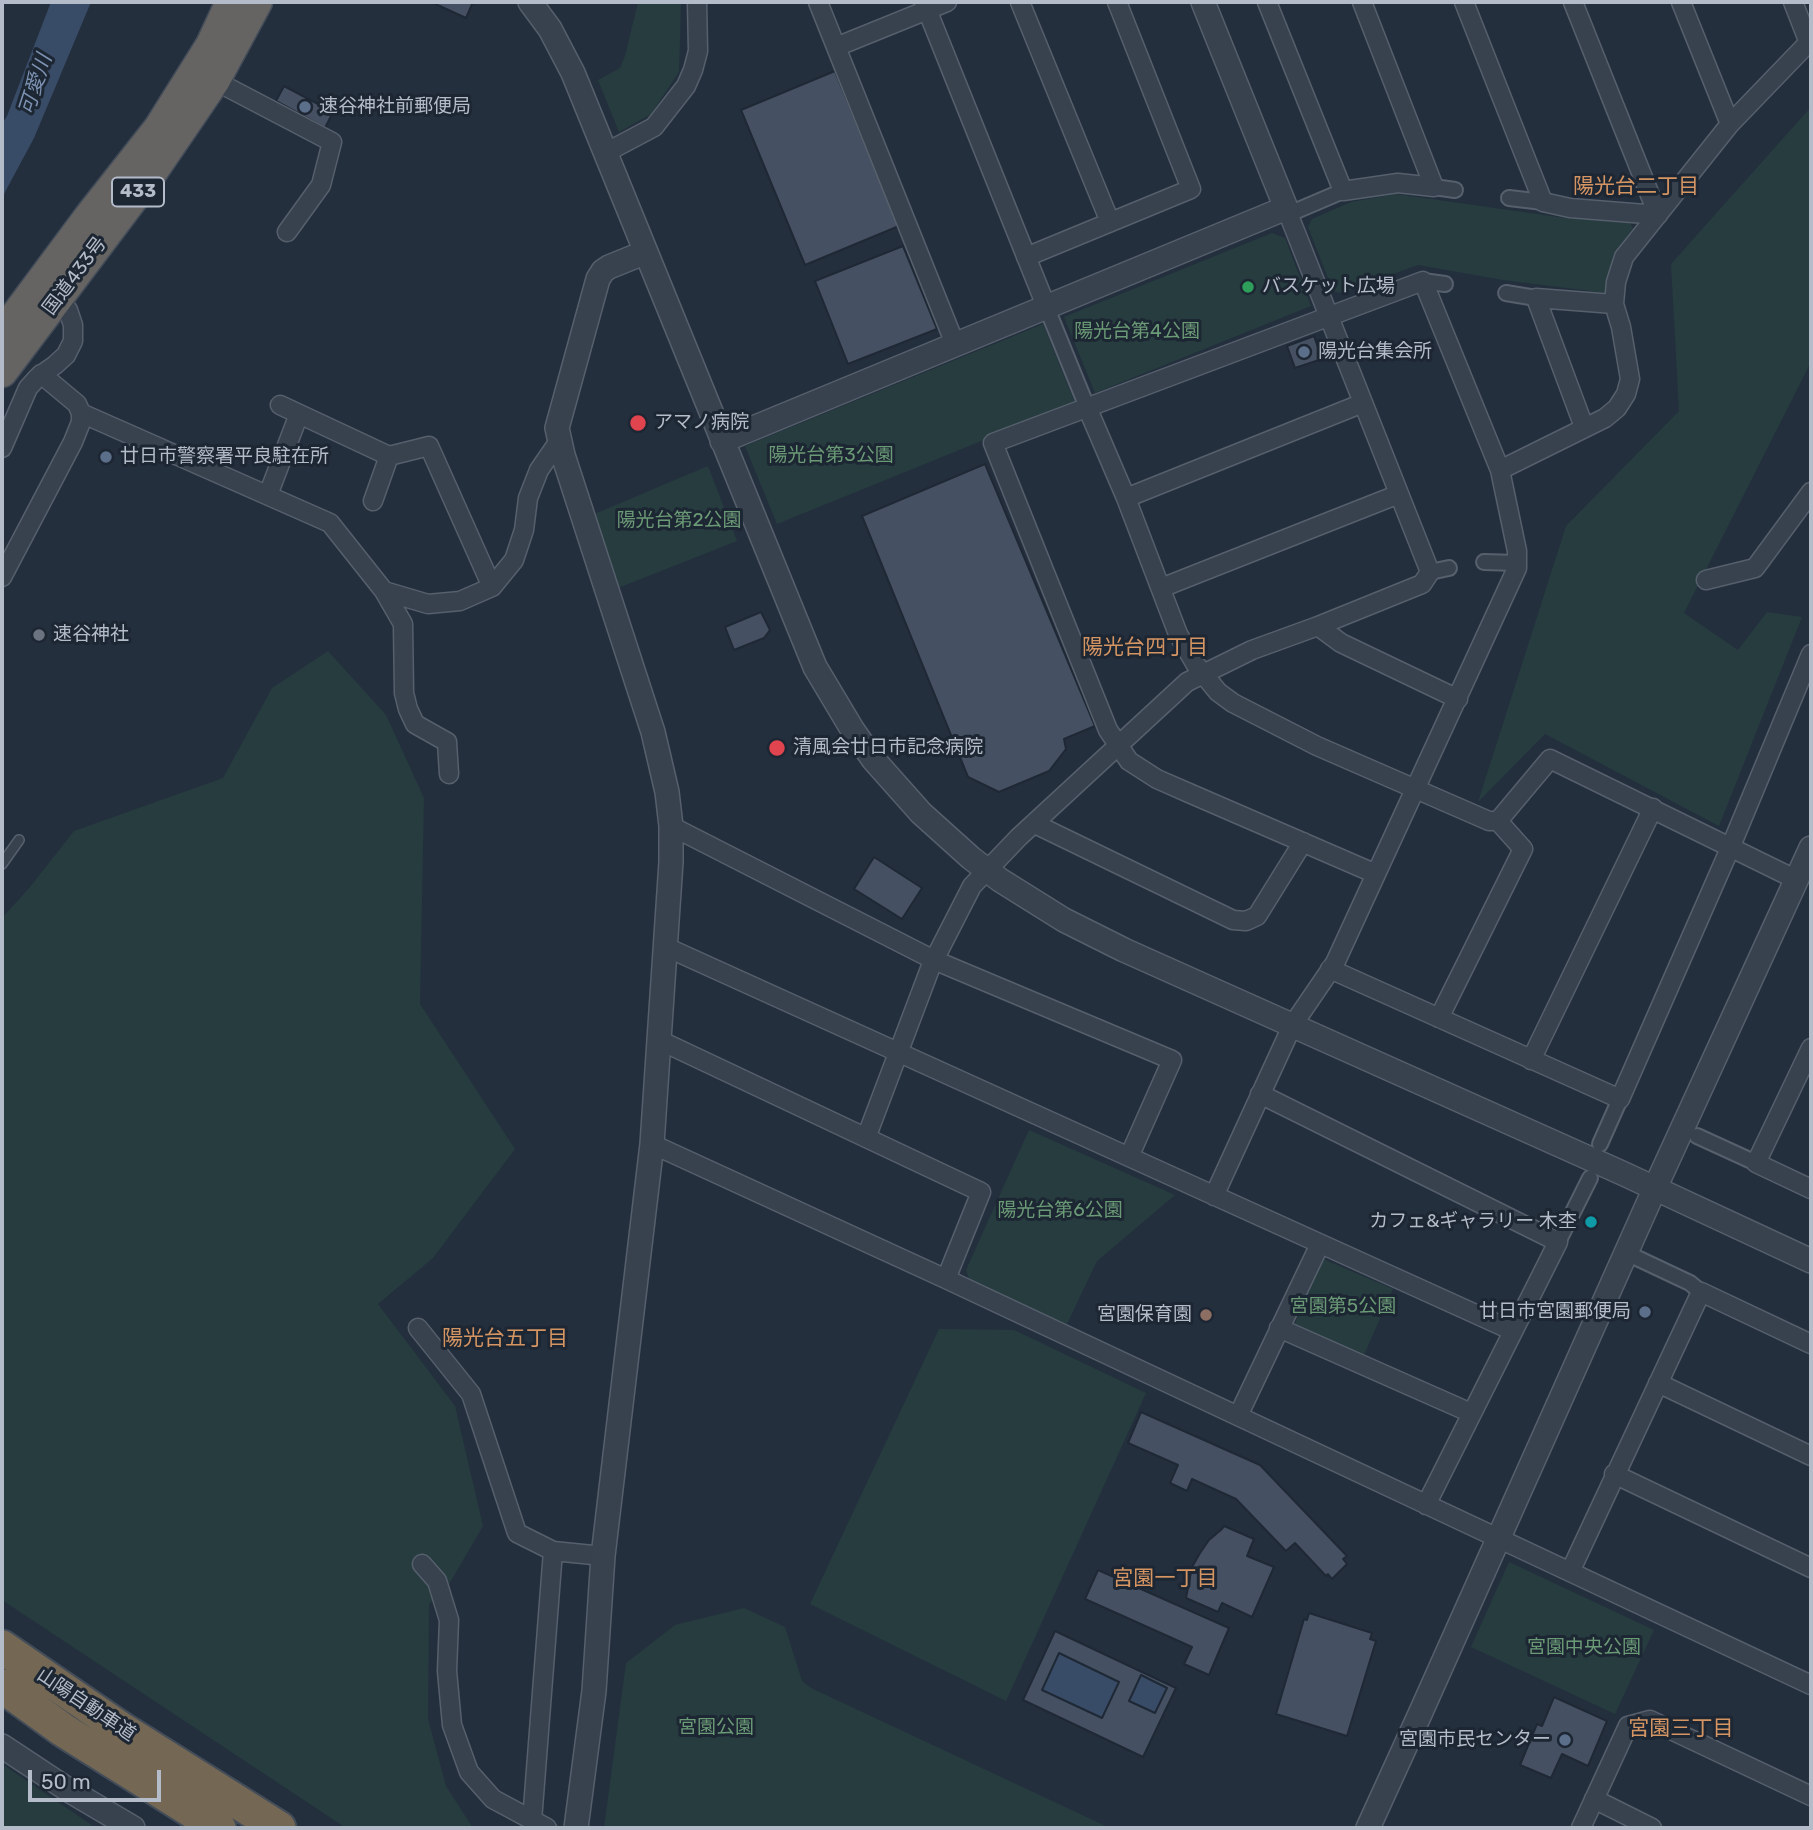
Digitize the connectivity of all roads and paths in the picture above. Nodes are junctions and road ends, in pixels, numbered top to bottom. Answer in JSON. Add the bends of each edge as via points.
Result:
{"nodes":[{"id":1,"x":231,"y":2,"type":"edge"},
{"id":2,"x":257,"y":2,"type":"edge"},
{"id":3,"x":530,"y":2,"type":"edge"},
{"id":4,"x":697,"y":2,"type":"edge"},
{"id":5,"x":818,"y":2,"type":"edge"},
{"id":6,"x":947,"y":2,"type":"edge"},
{"id":7,"x":1020,"y":2,"type":"edge"},
{"id":8,"x":1117,"y":2,"type":"edge"},
{"id":9,"x":1203,"y":2,"type":"edge"},
{"id":10,"x":1267,"y":2,"type":"edge"},
{"id":11,"x":1362,"y":2,"type":"edge"},
{"id":12,"x":1464,"y":2,"type":"edge"},
{"id":13,"x":1573,"y":2,"type":"edge"},
{"id":14,"x":1681,"y":2,"type":"edge"},
{"id":15,"x":1793,"y":2,"type":"edge"},
{"id":16,"x":925,"y":6,"type":"edge"},
{"id":17,"x":1810,"y":41,"type":"edge"},
{"id":18,"x":836,"y":47,"type":"junction"},
{"id":19,"x":228,"y":87,"type":"dead end"},
{"id":20,"x":1730,"y":124,"type":"junction"},
{"id":21,"x":605,"y":153,"type":"junction"},
{"id":22,"x":1434,"y":187,"type":"junction"},
{"id":23,"x":1455,"y":190,"type":"dead end"},
{"id":24,"x":1343,"y":191,"type":"junction"},
{"id":25,"x":1509,"y":198,"type":"dead end"},
{"id":26,"x":1543,"y":202,"type":"junction"},
{"id":27,"x":1288,"y":211,"type":"junction"},
{"id":28,"x":1658,"y":215,"type":"junction"},
{"id":29,"x":1110,"y":222,"type":"junction"},
{"id":30,"x":287,"y":232,"type":"dead end"},
{"id":31,"x":646,"y":252,"type":"junction"},
{"id":32,"x":1026,"y":257,"type":"junction"},
{"id":33,"x":1423,"y":281,"type":"junction"},
{"id":34,"x":1445,"y":284,"type":"dead end"},
{"id":35,"x":49,"y":292,"type":"junction"},
{"id":36,"x":1506,"y":293,"type":"dead end"},
{"id":37,"x":1536,"y":298,"type":"junction"},
{"id":38,"x":1614,"y":304,"type":"junction"},
{"id":39,"x":1046,"y":306,"type":"junction"},
{"id":40,"x":1329,"y":316,"type":"junction"},
{"id":41,"x":2,"y":334,"type":"edge"},
{"id":42,"x":954,"y":344,"type":"junction"},
{"id":43,"x":2,"y":372,"type":"edge"},
{"id":44,"x":41,"y":374,"type":"junction"},
{"id":45,"x":1363,"y":403,"type":"junction"},
{"id":46,"x":280,"y":405,"type":"dead end"},
{"id":47,"x":1087,"y":408,"type":"junction"},
{"id":48,"x":81,"y":413,"type":"junction"},
{"id":49,"x":299,"y":414,"type":"junction"},
{"id":50,"x":1584,"y":428,"type":"junction"},
{"id":51,"x":559,"y":441,"type":"junction"},
{"id":52,"x":722,"y":441,"type":"junction"},
{"id":53,"x":2,"y":448,"type":"edge"},
{"id":54,"x":389,"y":456,"type":"junction"},
{"id":55,"x":1500,"y":470,"type":"junction"},
{"id":56,"x":1811,"y":492,"type":"edge"},
{"id":57,"x":1399,"y":494,"type":"junction"},
{"id":58,"x":268,"y":495,"type":"junction"},
{"id":59,"x":1126,"y":498,"type":"junction"},
{"id":60,"x":373,"y":501,"type":"dead end"},
{"id":61,"x":1484,"y":562,"type":"dead end"},
{"id":62,"x":1517,"y":563,"type":"junction"},
{"id":63,"x":1449,"y":568,"type":"dead end"},
{"id":64,"x":1430,"y":572,"type":"junction"},
{"id":65,"x":2,"y":577,"type":"edge"},
{"id":66,"x":1706,"y":580,"type":"dead end"},
{"id":67,"x":492,"y":587,"type":"junction"},
{"id":68,"x":1161,"y":589,"type":"junction"},
{"id":69,"x":384,"y":592,"type":"junction"},
{"id":70,"x":1318,"y":626,"type":"junction"},
{"id":71,"x":1811,"y":654,"type":"edge"},
{"id":72,"x":1203,"y":674,"type":"junction"},
{"id":73,"x":1458,"y":699,"type":"junction"},
{"id":74,"x":1119,"y":746,"type":"junction"},
{"id":75,"x":449,"y":774,"type":"dead end"},
{"id":76,"x":1416,"y":789,"type":"junction"},
{"id":77,"x":1653,"y":808,"type":"junction"},
{"id":78,"x":1498,"y":821,"type":"junction"},
{"id":79,"x":1035,"y":824,"type":"junction"},
{"id":80,"x":671,"y":826,"type":"junction"},
{"id":81,"x":19,"y":840,"type":"dead end"},
{"id":82,"x":1303,"y":842,"type":"junction"},
{"id":83,"x":1731,"y":846,"type":"junction"},
{"id":84,"x":1811,"y":848,"type":"edge"},
{"id":85,"x":2,"y":864,"type":"edge"},
{"id":86,"x":987,"y":870,"type":"junction"},
{"id":87,"x":1376,"y":874,"type":"junction"},
{"id":88,"x":1797,"y":880,"type":"junction"},
{"id":89,"x":666,"y":947,"type":"junction"},
{"id":90,"x":934,"y":960,"type":"junction"},
{"id":91,"x":1330,"y":969,"type":"junction"},
{"id":92,"x":1439,"y":1018,"type":"junction"},
{"id":93,"x":1292,"y":1026,"type":"junction"},
{"id":94,"x":659,"y":1040,"type":"junction"},
{"id":95,"x":1811,"y":1048,"type":"edge"},
{"id":96,"x":898,"y":1052,"type":"junction"},
{"id":97,"x":1531,"y":1059,"type":"junction"},
{"id":98,"x":1260,"y":1094,"type":"junction"},
{"id":99,"x":1620,"y":1099,"type":"junction"},
{"id":100,"x":1697,"y":1136,"type":"dead end"},
{"id":101,"x":866,"y":1138,"type":"junction"},
{"id":102,"x":652,"y":1144,"type":"junction"},
{"id":103,"x":1600,"y":1144,"type":"dead end"},
{"id":104,"x":1129,"y":1157,"type":"junction"},
{"id":105,"x":1756,"y":1163,"type":"junction"},
{"id":106,"x":1590,"y":1178,"type":"dead end"},
{"id":107,"x":1655,"y":1188,"type":"junction"},
{"id":108,"x":1811,"y":1189,"type":"edge"},
{"id":109,"x":1214,"y":1196,"type":"junction"},
{"id":110,"x":1558,"y":1242,"type":"junction"},
{"id":111,"x":1320,"y":1244,"type":"junction"},
{"id":112,"x":1637,"y":1258,"type":"dead end"},
{"id":113,"x":1811,"y":1261,"type":"edge"},
{"id":114,"x":946,"y":1279,"type":"junction"},
{"id":115,"x":1701,"y":1292,"type":"junction"},
{"id":116,"x":418,"y":1328,"type":"dead end"},
{"id":117,"x":1279,"y":1328,"type":"junction"},
{"id":118,"x":1513,"y":1331,"type":"junction"},
{"id":119,"x":1811,"y":1344,"type":"edge"},
{"id":120,"x":1658,"y":1383,"type":"junction"},
{"id":121,"x":1471,"y":1413,"type":"junction"},
{"id":122,"x":1238,"y":1416,"type":"junction"},
{"id":123,"x":1811,"y":1456,"type":"edge"},
{"id":124,"x":1615,"y":1474,"type":"junction"},
{"id":125,"x":1426,"y":1505,"type":"junction"},
{"id":126,"x":1498,"y":1539,"type":"junction"},
{"id":127,"x":553,"y":1551,"type":"junction"},
{"id":128,"x":603,"y":1556,"type":"junction"},
{"id":129,"x":422,"y":1564,"type":"dead end"},
{"id":130,"x":1811,"y":1568,"type":"edge"},
{"id":131,"x":1570,"y":1572,"type":"junction"},
{"id":132,"x":2,"y":1647,"type":"edge"},
{"id":133,"x":1811,"y":1685,"type":"edge"},
{"id":134,"x":2,"y":1686,"type":"edge"},
{"id":135,"x":2,"y":1746,"type":"edge"},
{"id":136,"x":1811,"y":1796,"type":"edge"},
{"id":137,"x":1594,"y":1799,"type":"junction"},
{"id":138,"x":540,"y":1825,"type":"edge"},
{"id":139,"x":133,"y":1828,"type":"edge"},
{"id":140,"x":219,"y":1828,"type":"edge"},
{"id":141,"x":279,"y":1828,"type":"edge"},
{"id":142,"x":576,"y":1828,"type":"edge"},
{"id":143,"x":1368,"y":1828,"type":"edge"},
{"id":144,"x":1581,"y":1828,"type":"edge"},
{"id":145,"x":1651,"y":1828,"type":"edge"}],
"edges":[{"from":1,"to":35,"type":"highway","name":"国道433号","number":"433","via":[[211,46],[159,128],[89,217]]},
{"from":2,"to":35,"type":"highway","name":"国道433号","number":"433","via":[[215,80],[146,181]]},
{"from":3,"to":21,"type":"street","via":[[562,51]]},
{"from":4,"to":21,"type":"street","via":[[698,51],[686,86],[654,127]]},
{"from":5,"to":18,"type":"street"},
{"from":6,"to":16,"type":"street"},
{"from":7,"to":29,"type":"street"},
{"from":8,"to":29,"type":"street","via":[[1191,189]]},
{"from":9,"to":27,"type":"street"},
{"from":10,"to":24,"type":"street"},
{"from":11,"to":22,"type":"street"},
{"from":12,"to":26,"type":"street"},
{"from":13,"to":28,"type":"street"},
{"from":14,"to":20,"type":"street"},
{"from":15,"to":17,"type":"street"},
{"from":16,"to":18,"type":"street"},
{"from":16,"to":32,"type":"street"},
{"from":17,"to":20,"type":"street"},
{"from":18,"to":42,"type":"street"},
{"from":19,"to":30,"type":"street","via":[[332,142],[321,185]]},
{"from":20,"to":28,"type":"street"},
{"from":21,"to":31,"type":"street"},
{"from":22,"to":23,"type":"street"},
{"from":22,"to":24,"type":"street","via":[[1398,183]]},
{"from":24,"to":27,"type":"street"},
{"from":25,"to":26,"type":"street"},
{"from":26,"to":28,"type":"street"},
{"from":27,"to":39,"type":"street"},
{"from":27,"to":40,"type":"street"},
{"from":28,"to":38,"type":"street","via":[[1624,257]]},
{"from":29,"to":32,"type":"street"},
{"from":31,"to":51,"type":"street","via":[[609,267],[597,278],[557,428]]},
{"from":31,"to":52,"type":"street"},
{"from":32,"to":39,"type":"street"},
{"from":33,"to":34,"type":"street"},
{"from":33,"to":40,"type":"street"},
{"from":33,"to":55,"type":"street"},
{"from":35,"to":41,"type":"highway","name":"国道433号","number":"433"},
{"from":35,"to":43,"type":"highway","name":"国道433号","number":"433"},
{"from":35,"to":44,"type":"street","via":[[68,310],[73,341],[66,355]]},
{"from":36,"to":37,"type":"street"},
{"from":37,"to":38,"type":"street"},
{"from":37,"to":50,"type":"street"},
{"from":38,"to":50,"type":"street","via":[[1630,379],[1617,408]]},
{"from":39,"to":42,"type":"street"},
{"from":39,"to":47,"type":"street"},
{"from":40,"to":45,"type":"street"},
{"from":40,"to":47,"type":"street"},
{"from":42,"to":52,"type":"street"},
{"from":44,"to":48,"type":"street","via":[[77,404]]},
{"from":44,"to":53,"type":"street","via":[[28,388]]},
{"from":45,"to":57,"type":"street"},
{"from":45,"to":59,"type":"street"},
{"from":46,"to":49,"type":"street"},
{"from":47,"to":59,"type":"street"},
{"from":47,"to":74,"type":"street","via":[[993,443],[1108,730]]},
{"from":48,"to":58,"type":"street"},
{"from":48,"to":65,"type":"street","via":[[74,442]]},
{"from":49,"to":54,"type":"street"},
{"from":49,"to":58,"type":"street"},
{"from":50,"to":55,"type":"street"},
{"from":51,"to":67,"type":"street","via":[[539,470],[528,498],[514,560]]},
{"from":51,"to":80,"type":"street","via":[[650,721]]},
{"from":52,"to":86,"type":"street","via":[[814,667],[839,709],[894,784]]},
{"from":54,"to":60,"type":"street"},
{"from":54,"to":67,"type":"street","via":[[429,446]]},
{"from":55,"to":62,"type":"street"},
{"from":56,"to":66,"type":"street","via":[[1755,568]]},
{"from":57,"to":64,"type":"street"},
{"from":57,"to":68,"type":"street"},
{"from":58,"to":69,"type":"street","via":[[330,523]]},
{"from":59,"to":68,"type":"street"},
{"from":61,"to":62,"type":"street"},
{"from":62,"to":73,"type":"street"},
{"from":63,"to":64,"type":"street"},
{"from":64,"to":70,"type":"street","via":[[1422,584]]},
{"from":67,"to":69,"type":"street","via":[[460,601],[428,604]]},
{"from":68,"to":72,"type":"street","via":[[1178,634]]},
{"from":69,"to":75,"type":"street","via":[[403,624],[408,709],[415,724],[447,742]]},
{"from":70,"to":72,"type":"street"},
{"from":70,"to":73,"type":"street","via":[[1341,643]]},
{"from":71,"to":83,"type":"street"},
{"from":72,"to":74,"type":"street","via":[[1187,682]]},
{"from":72,"to":76,"type":"street","via":[[1233,704]]},
{"from":73,"to":76,"type":"street"},
{"from":74,"to":79,"type":"street"},
{"from":74,"to":82,"type":"street","via":[[1129,761],[1157,779]]},
{"from":76,"to":78,"type":"street"},
{"from":76,"to":87,"type":"street"},
{"from":77,"to":78,"type":"street","via":[[1550,759]]},
{"from":77,"to":83,"type":"street"},
{"from":77,"to":97,"type":"street"},
{"from":78,"to":92,"type":"street","via":[[1523,849]]},
{"from":79,"to":82,"type":"street","via":[[1233,920],[1245,921],[1257,915]]},
{"from":79,"to":86,"type":"street"},
{"from":80,"to":89,"type":"street"},
{"from":80,"to":90,"type":"street"},
{"from":81,"to":85,"type":"lane"},
{"from":82,"to":87,"type":"street"},
{"from":83,"to":88,"type":"street"},
{"from":83,"to":99,"type":"street"},
{"from":84,"to":88,"type":"street"},
{"from":86,"to":90,"type":"street","via":[[972,886]]},
{"from":86,"to":93,"type":"street","via":[[1064,920]]},
{"from":87,"to":91,"type":"street"},
{"from":88,"to":107,"type":"street"},
{"from":89,"to":94,"type":"street"},
{"from":89,"to":96,"type":"street"},
{"from":90,"to":96,"type":"street"},
{"from":90,"to":104,"type":"street","via":[[1172,1060]]},
{"from":91,"to":92,"type":"street"},
{"from":91,"to":93,"type":"street"},
{"from":92,"to":97,"type":"street"},
{"from":93,"to":98,"type":"street"},
{"from":93,"to":107,"type":"street"},
{"from":94,"to":101,"type":"street"},
{"from":94,"to":102,"type":"street"},
{"from":95,"to":105,"type":"street"},
{"from":96,"to":101,"type":"street"},
{"from":96,"to":104,"type":"street"},
{"from":97,"to":99,"type":"street"},
{"from":98,"to":109,"type":"street"},
{"from":98,"to":110,"type":"street"},
{"from":99,"to":103,"type":"street"},
{"from":100,"to":105,"type":"street"},
{"from":101,"to":114,"type":"street","via":[[981,1192]]},
{"from":102,"to":114,"type":"street"},
{"from":102,"to":128,"type":"street"},
{"from":104,"to":109,"type":"street"},
{"from":105,"to":108,"type":"street"},
{"from":106,"to":110,"type":"street"},
{"from":107,"to":113,"type":"street"},
{"from":107,"to":126,"type":"street"},
{"from":109,"to":111,"type":"street"},
{"from":110,"to":118,"type":"street"},
{"from":111,"to":117,"type":"street"},
{"from":111,"to":118,"type":"street"},
{"from":112,"to":115,"type":"street"},
{"from":114,"to":122,"type":"street"},
{"from":115,"to":119,"type":"street"},
{"from":115,"to":120,"type":"street"},
{"from":116,"to":127,"type":"street","via":[[471,1394],[517,1534]]},
{"from":117,"to":121,"type":"street"},
{"from":117,"to":122,"type":"street"},
{"from":118,"to":121,"type":"street"},
{"from":120,"to":123,"type":"street"},
{"from":120,"to":124,"type":"street"},
{"from":121,"to":125,"type":"street"},
{"from":122,"to":125,"type":"street"},
{"from":124,"to":130,"type":"street"},
{"from":124,"to":131,"type":"street"},
{"from":125,"to":126,"type":"street"},
{"from":126,"to":131,"type":"street"},
{"from":126,"to":143,"type":"street"},
{"from":127,"to":128,"type":"street"},
{"from":127,"to":138,"type":"street"},
{"from":128,"to":142,"type":"street","via":[[594,1691]]},
{"from":129,"to":138,"type":"street","via":[[437,1581],[449,1620],[452,1725],[468,1772],[493,1799]]},
{"from":131,"to":133,"type":"street"},
{"from":132,"to":141,"type":"highway","name":"山陽自動車道"},
{"from":134,"to":140,"type":"highway","name":"山陽自動車道"},
{"from":135,"to":139,"type":"street"},
{"from":136,"to":137,"type":"street","via":[[1650,1720],[1628,1726]]},
{"from":137,"to":144,"type":"street"},
{"from":137,"to":145,"type":"street"}]}
